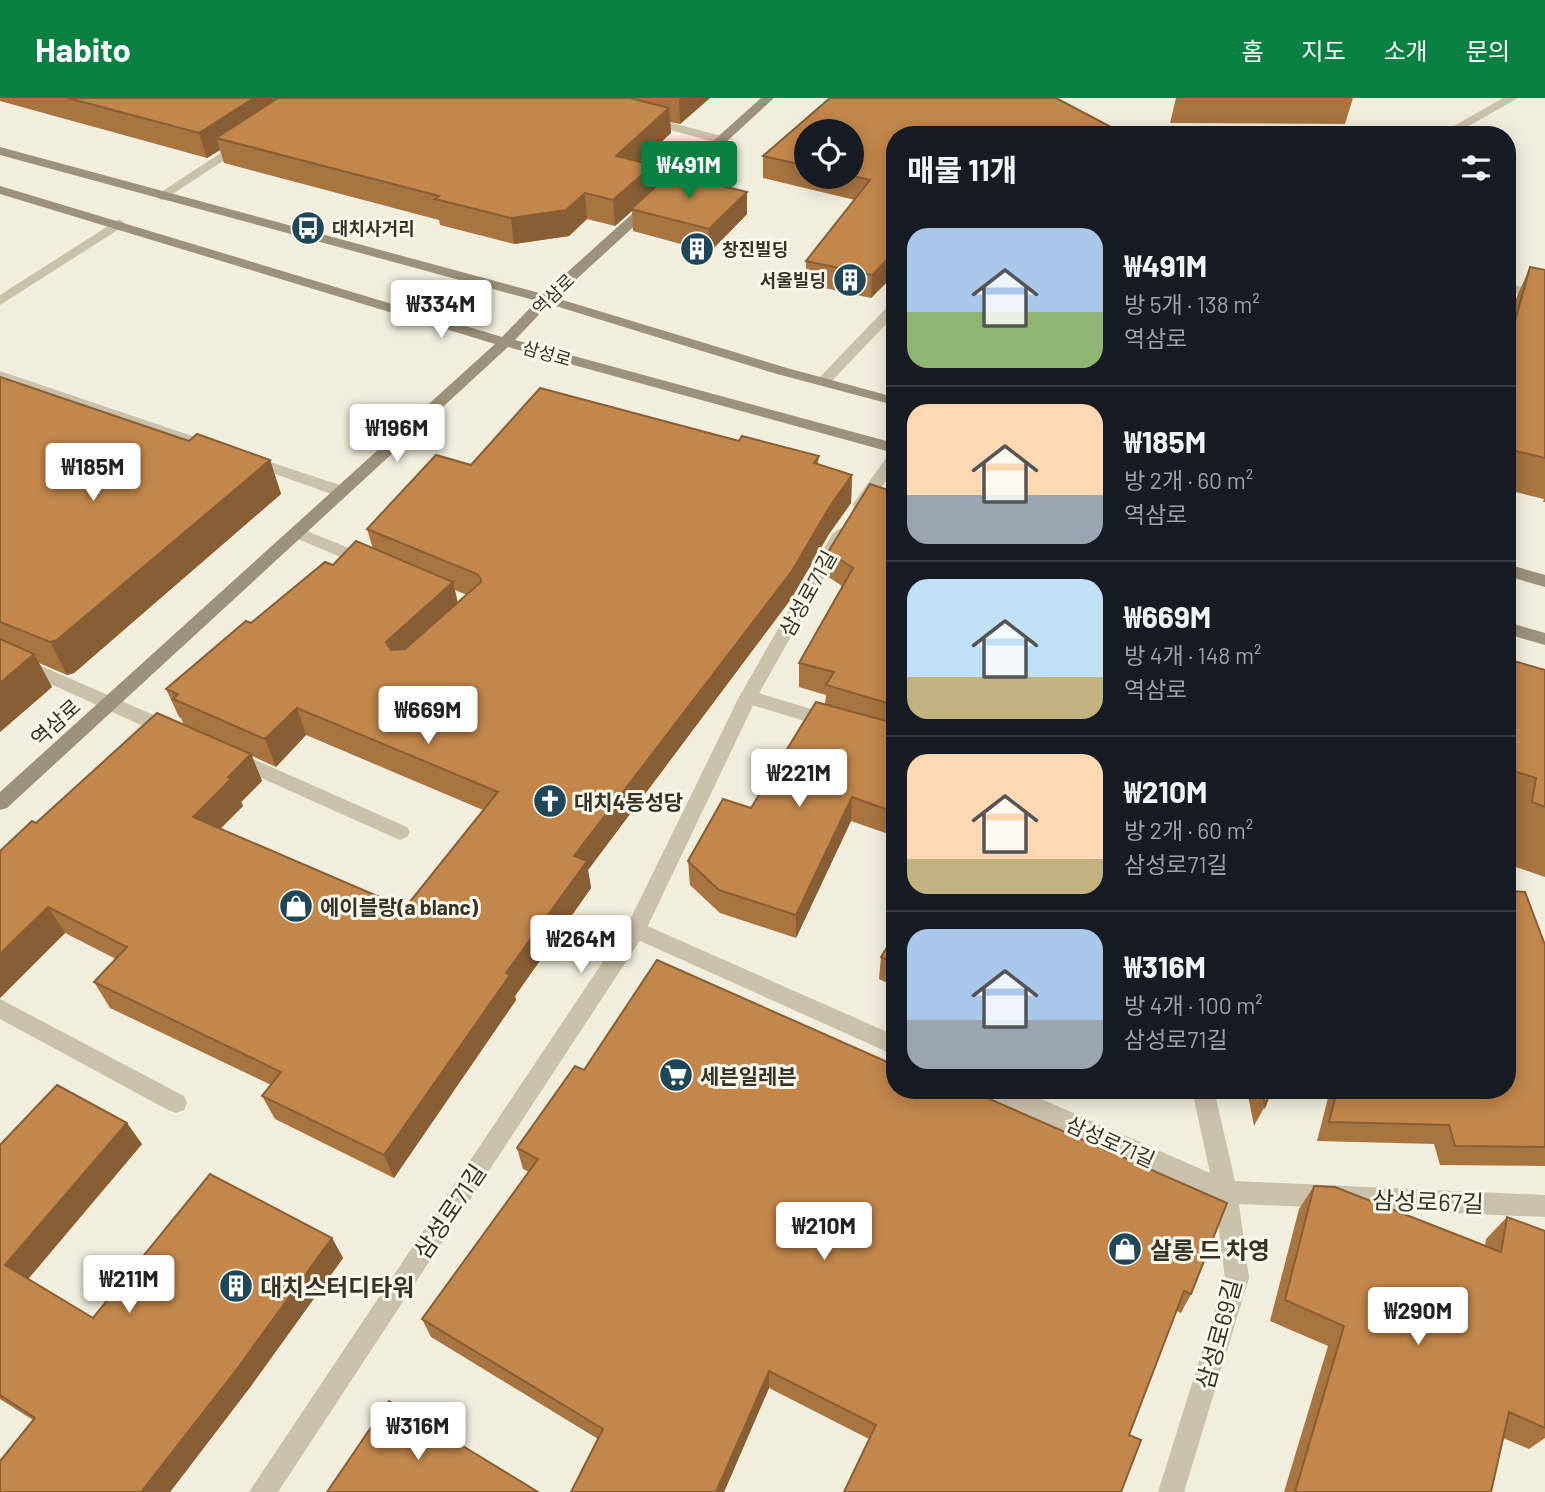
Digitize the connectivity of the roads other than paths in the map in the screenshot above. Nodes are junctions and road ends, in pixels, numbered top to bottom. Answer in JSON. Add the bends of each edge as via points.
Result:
{"nodes":[{"id":1,"x":768,"y":98,"type":"edge"},
{"id":2,"x":1512,"y":98,"type":"edge"},
{"id":3,"x":633,"y":117,"type":"edge"},
{"id":4,"x":1461,"y":126,"type":"edge"},
{"id":5,"x":251,"y":137,"type":"edge"},
{"id":6,"x":722,"y":140,"type":"junction"},
{"id":7,"x":0,"y":151,"type":"edge"},
{"id":8,"x":0,"y":190,"type":"edge"},
{"id":9,"x":161,"y":196,"type":"junction"},
{"id":10,"x":119,"y":223,"type":"junction"},
{"id":11,"x":1516,"y":289,"type":"edge"},
{"id":12,"x":1545,"y":297,"type":"edge"},
{"id":13,"x":546,"y":299,"type":"junction"},
{"id":14,"x":0,"y":301,"type":"edge"},
{"id":15,"x":886,"y":316,"type":"edge"},
{"id":16,"x":505,"y":342,"type":"junction"},
{"id":17,"x":0,"y":375,"type":"edge"},
{"id":18,"x":823,"y":382,"type":"junction"},
{"id":19,"x":886,"y":399,"type":"edge"},
{"id":20,"x":886,"y":446,"type":"edge"},
{"id":21,"x":886,"y":468,"type":"edge"},
{"id":22,"x":340,"y":491,"type":"junction"},
{"id":23,"x":297,"y":532,"type":"junction"},
{"id":24,"x":386,"y":570,"type":"edge"},
{"id":25,"x":1516,"y":573,"type":"edge"},
{"id":26,"x":1545,"y":581,"type":"edge"},
{"id":27,"x":1516,"y":631,"type":"edge"},
{"id":28,"x":1545,"y":639,"type":"edge"},
{"id":29,"x":0,"y":654,"type":"edge"},
{"id":30,"x":748,"y":697,"type":"junction"},
{"id":31,"x":110,"y":703,"type":"junction"},
{"id":32,"x":851,"y":728,"type":"edge"},
{"id":33,"x":186,"y":737,"type":"edge"},
{"id":34,"x":223,"y":753,"type":"edge"},
{"id":35,"x":0,"y":803,"type":"edge"},
{"id":36,"x":400,"y":832,"type":"dead end"},
{"id":37,"x":636,"y":930,"type":"junction"},
{"id":38,"x":0,"y":1008,"type":"edge"},
{"id":39,"x":886,"y":1041,"type":"edge"},
{"id":40,"x":1016,"y":1099,"type":"edge"},
{"id":41,"x":1205,"y":1099,"type":"edge"},
{"id":42,"x":176,"y":1103,"type":"dead end"},
{"id":43,"x":1226,"y":1192,"type":"junction"},
{"id":44,"x":1545,"y":1206,"type":"edge"},
{"id":45,"x":262,"y":1492,"type":"edge"},
{"id":46,"x":1171,"y":1492,"type":"edge"}],
"edges":[{"from":1,"to":6,"type":"main road","name":"역삼로"},
{"from":2,"to":4,"type":"street"},
{"from":3,"to":6,"type":"street"},
{"from":5,"to":9,"type":"street"},
{"from":6,"to":13,"type":"main road","name":"역삼로"},
{"from":7,"to":9,"type":"main road"},
{"from":8,"to":10,"type":"main road","name":"삼성로"},
{"from":9,"to":13,"type":"main road"},
{"from":10,"to":14,"type":"street"},
{"from":10,"to":16,"type":"main road","name":"삼성로"},
{"from":11,"to":12,"type":"street"},
{"from":13,"to":16,"type":"main road","name":"역삼로"},
{"from":13,"to":18,"type":"main road"},
{"from":15,"to":18,"type":"street"},
{"from":16,"to":20,"type":"main road","name":"삼성로"},
{"from":16,"to":22,"type":"main road","name":"역삼로"},
{"from":17,"to":22,"type":"street"},
{"from":18,"to":19,"type":"main road"},
{"from":21,"to":30,"type":"street","name":"삼성로71길","via":[[839,535]]},
{"from":22,"to":23,"type":"main road","name":"역삼로"},
{"from":23,"to":24,"type":"street"},
{"from":23,"to":31,"type":"main road","name":"역삼로"},
{"from":25,"to":26,"type":"main road"},
{"from":27,"to":28,"type":"main road"},
{"from":29,"to":31,"type":"street","name":"역삼로"},
{"from":30,"to":32,"type":"street"},
{"from":30,"to":37,"type":"street","name":"삼성로71길"},
{"from":31,"to":33,"type":"street"},
{"from":31,"to":35,"type":"main road","name":"역삼로"},
{"from":34,"to":36,"type":"street"},
{"from":37,"to":39,"type":"street"},
{"from":37,"to":45,"type":"street","name":"삼성로71길"},
{"from":38,"to":42,"type":"street"},
{"from":40,"to":43,"type":"street","name":"삼성로71길"},
{"from":41,"to":43,"type":"street","name":"삼성로69길"},
{"from":43,"to":44,"type":"street","name":"삼성로67길"},
{"from":43,"to":46,"type":"street","name":"삼성로69길","via":[[1237,1278]]}]}
